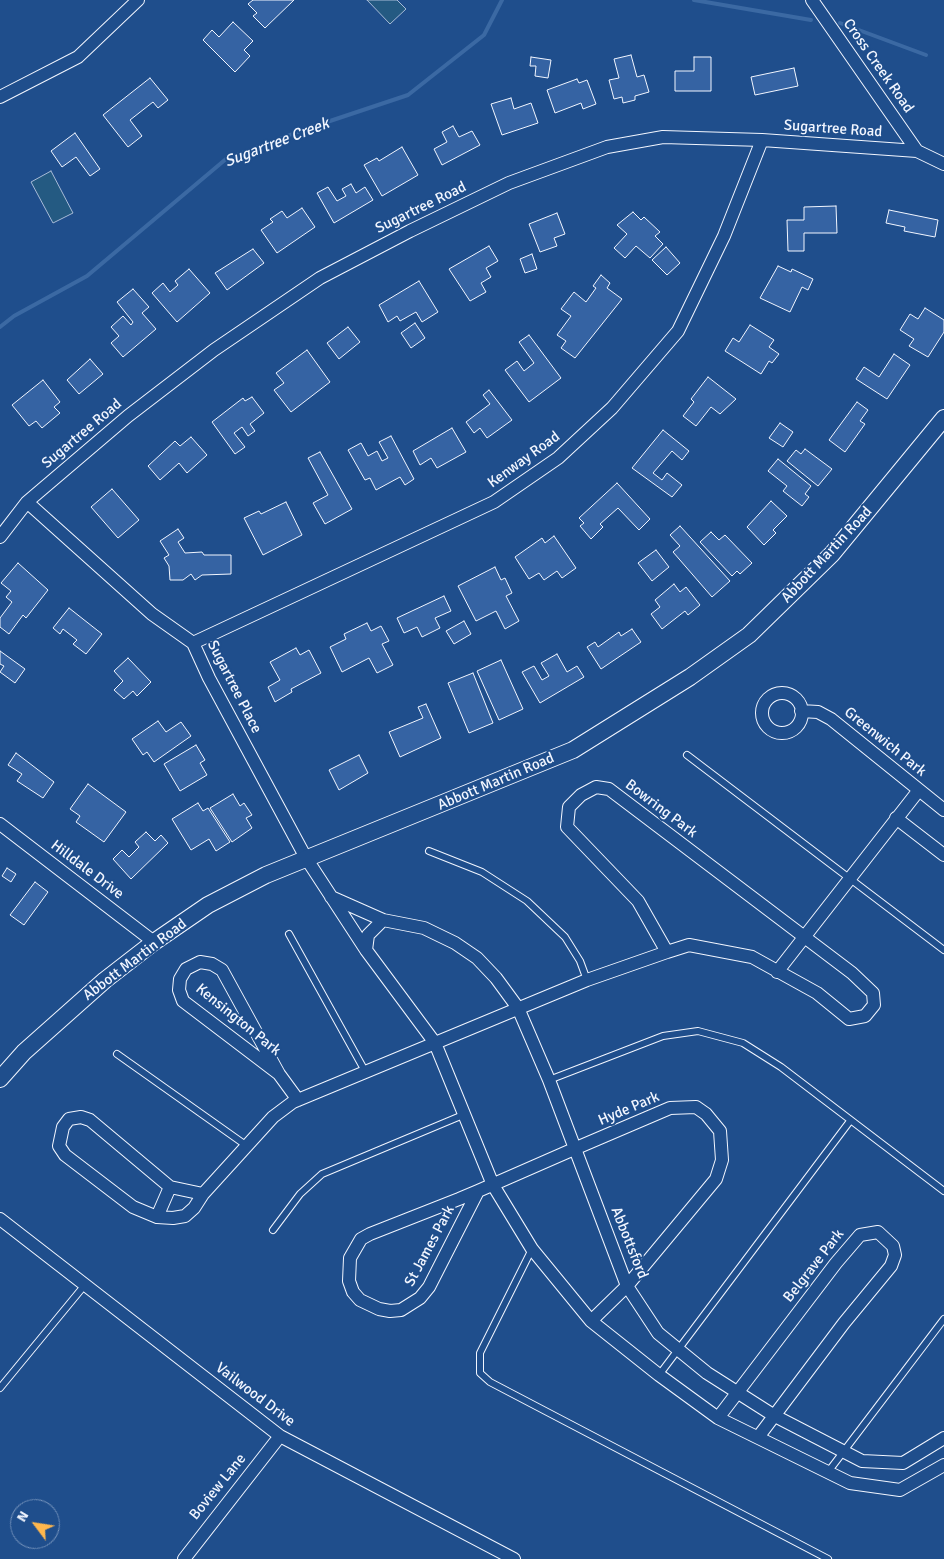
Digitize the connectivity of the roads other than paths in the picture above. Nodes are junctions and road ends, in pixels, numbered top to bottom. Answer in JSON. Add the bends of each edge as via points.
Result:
{"nodes":[{"id":1,"x":138,"y":0,"type":"edge"},
{"id":2,"x":812,"y":0,"type":"edge"},
{"id":3,"x":0,"y":97,"type":"edge"},
{"id":4,"x":762,"y":140,"type":"junction"},
{"id":5,"x":917,"y":151,"type":"junction"},
{"id":6,"x":944,"y":164,"type":"edge"},
{"id":7,"x":944,"y":418,"type":"edge"},
{"id":8,"x":27,"y":502,"type":"junction"},
{"id":9,"x":0,"y":537,"type":"edge"},
{"id":10,"x":193,"y":642,"type":"junction"},
{"id":11,"x":801,"y":711,"type":"dead end"},
{"id":12,"x":687,"y":755,"type":"dead end"},
{"id":13,"x":918,"y":790,"type":"junction"},
{"id":14,"x":944,"y":810,"type":"edge"},
{"id":15,"x":896,"y":818,"type":"junction"},
{"id":16,"x":0,"y":824,"type":"edge"},
{"id":17,"x":429,"y":851,"type":"dead end"},
{"id":18,"x":944,"y":855,"type":"edge"},
{"id":19,"x":306,"y":858,"type":"junction"},
{"id":20,"x":849,"y":878,"type":"junction"},
{"id":21,"x":330,"y":896,"type":"junction"},
{"id":22,"x":383,"y":920,"type":"junction"},
{"id":23,"x":289,"y":934,"type":"dead end"},
{"id":24,"x":803,"y":938,"type":"junction"},
{"id":25,"x":154,"y":942,"type":"junction"},
{"id":26,"x":366,"y":950,"type":"junction"},
{"id":27,"x":944,"y":950,"type":"edge"},
{"id":28,"x":667,"y":952,"type":"junction"},
{"id":29,"x":777,"y":972,"type":"junction"},
{"id":30,"x":587,"y":980,"type":"junction"},
{"id":31,"x":518,"y":1008,"type":"junction"},
{"id":32,"x":435,"y":1043,"type":"junction"},
{"id":33,"x":117,"y":1054,"type":"dead end"},
{"id":34,"x":366,"y":1071,"type":"junction"},
{"id":35,"x":279,"y":1074,"type":"junction"},
{"id":36,"x":0,"y":1079,"type":"edge"},
{"id":37,"x":549,"y":1080,"type":"junction"},
{"id":38,"x":298,"y":1100,"type":"junction"},
{"id":39,"x":463,"y":1115,"type":"junction"},
{"id":40,"x":850,"y":1121,"type":"junction"},
{"id":41,"x":247,"y":1146,"type":"junction"},
{"id":42,"x":574,"y":1149,"type":"junction"},
{"id":43,"x":493,"y":1185,"type":"junction"},
{"id":44,"x":170,"y":1187,"type":"junction"},
{"id":45,"x":478,"y":1191,"type":"junction"},
{"id":46,"x":944,"y":1191,"type":"edge"},
{"id":47,"x":203,"y":1194,"type":"junction"},
{"id":48,"x":157,"y":1217,"type":"junction"},
{"id":49,"x":0,"y":1219,"type":"edge"},
{"id":50,"x":273,"y":1230,"type":"dead end"},
{"id":51,"x":532,"y":1249,"type":"junction"},
{"id":52,"x":84,"y":1286,"type":"junction"},
{"id":53,"x":627,"y":1286,"type":"junction"},
{"id":54,"x":944,"y":1319,"type":"edge"},
{"id":55,"x":591,"y":1320,"type":"junction"},
{"id":56,"x":678,"y":1349,"type":"junction"},
{"id":57,"x":659,"y":1375,"type":"junction"},
{"id":58,"x":0,"y":1388,"type":"edge"},
{"id":59,"x":738,"y":1393,"type":"junction"},
{"id":60,"x":773,"y":1415,"type":"junction"},
{"id":61,"x":718,"y":1418,"type":"junction"},
{"id":62,"x":280,"y":1436,"type":"junction"},
{"id":63,"x":759,"y":1436,"type":"junction"},
{"id":64,"x":944,"y":1438,"type":"edge"},
{"id":65,"x":844,"y":1452,"type":"junction"},
{"id":66,"x":944,"y":1465,"type":"edge"},
{"id":67,"x":828,"y":1472,"type":"junction"},
{"id":68,"x":184,"y":1559,"type":"edge"},
{"id":69,"x":514,"y":1559,"type":"edge"},
{"id":70,"x":828,"y":1559,"type":"edge"}],
"edges":[{"from":1,"to":3,"type":"street","via":[[78,57]]},
{"from":2,"to":5,"type":"street","name":"Cross Creek Road"},
{"from":4,"to":5,"type":"street","name":"Sugartree Road"},
{"from":4,"to":8,"type":"street","name":"Sugartree Road","via":[[662,137],[607,148],[509,183],[410,231],[320,278],[214,350],[128,416]]},
{"from":4,"to":10,"type":"street","name":"Kenway Road","via":[[724,236],[678,331],[612,408],[558,458],[494,502]]},
{"from":5,"to":6,"type":"street","name":"Sugartree Road"},
{"from":7,"to":19,"type":"main road","name":"Abbott Martin Road","via":[[832,554],[749,635],[690,677],[573,750],[350,843]]},
{"from":8,"to":9,"type":"street","name":"Sugartree Road"},
{"from":8,"to":10,"type":"street","name":"Sugartree Place","via":[[152,614]]},
{"from":10,"to":19,"type":"street","name":"Sugartree Place","via":[[209,678]]},
{"from":11,"to":13,"type":"street","name":"Greenwich Park","via":[[818,712],[831,719]]},
{"from":12,"to":20,"type":"lane"},
{"from":13,"to":14,"type":"street","name":"Greenwich Park"},
{"from":13,"to":15,"type":"street"},
{"from":15,"to":18,"type":"street"},
{"from":15,"to":20,"type":"street"},
{"from":16,"to":25,"type":"street","name":"Hilldale Drive"},
{"from":17,"to":30,"type":"lane","via":[[482,872],[528,901],[564,937],[580,961]]},
{"from":19,"to":21,"type":"street"},
{"from":19,"to":25,"type":"main road","name":"Abbott Martin Road","via":[[208,905]]},
{"from":20,"to":24,"type":"street"},
{"from":20,"to":27,"type":"lane"},
{"from":21,"to":22,"type":"street","name":"Abbottsford"},
{"from":21,"to":26,"type":"street"},
{"from":22,"to":26,"type":"street","via":[[368,935]]},
{"from":22,"to":31,"type":"street","name":"Abbottsford","via":[[424,928],[455,943],[477,958]]},
{"from":23,"to":34,"type":"lane"},
{"from":24,"to":28,"type":"street","name":"Bowring Park","via":[[609,789],[596,787],[569,807],[567,827],[638,900]]},
{"from":24,"to":29,"type":"street"},
{"from":24,"to":29,"type":"street","name":"Bowring Park","via":[[852,973],[873,993],[874,1005],[865,1016],[849,1018],[817,993]]},
{"from":25,"to":36,"type":"main road","name":"Abbott Martin Road","via":[[58,1020]]},
{"from":26,"to":32,"type":"street"},
{"from":28,"to":29,"type":"street","name":"Bowring Park","via":[[688,945],[707,948],[752,957]]},
{"from":28,"to":30,"type":"street","name":"Bowring Park"},
{"from":30,"to":31,"type":"street","name":"Bowring Park"},
{"from":31,"to":32,"type":"street","name":"Bowring Park"},
{"from":31,"to":37,"type":"street","name":"Abbottsford"},
{"from":32,"to":34,"type":"street"},
{"from":32,"to":39,"type":"street"},
{"from":33,"to":41,"type":"lane"},
{"from":34,"to":38,"type":"street"},
{"from":35,"to":35,"type":"street","name":"Kensington Park","via":[[183,1001],[180,979],[186,970],[200,962],[222,970]]},
{"from":35,"to":38,"type":"street","name":"Kensington Park"},
{"from":37,"to":40,"type":"lane","via":[[663,1036],[698,1031],[743,1043],[781,1066]]},
{"from":37,"to":42,"type":"street","name":"Abbottsford"},
{"from":38,"to":41,"type":"street","via":[[274,1117]]},
{"from":39,"to":43,"type":"street"},
{"from":39,"to":50,"type":"lane","via":[[322,1174],[300,1194]]},
{"from":40,"to":46,"type":"lane"},
{"from":40,"to":56,"type":"lane"},
{"from":41,"to":47,"type":"street"},
{"from":42,"to":43,"type":"street","name":"Hyde Park"},
{"from":42,"to":53,"type":"street","name":"Abbottsford"},
{"from":42,"to":53,"type":"street","name":"Hyde Park","via":[[670,1108],[696,1108],[706,1114],[720,1131],[722,1160],[716,1179]]},
{"from":43,"to":45,"type":"street","name":"St James Park"},
{"from":43,"to":51,"type":"street"},
{"from":44,"to":47,"type":"street"},
{"from":44,"to":48,"type":"street"},
{"from":44,"to":48,"type":"street","via":[[90,1120],[81,1117],[69,1119],[63,1127],[59,1146],[66,1155],[134,1207]]},
{"from":45,"to":45,"type":"street","name":"St James Park","via":[[361,1239],[350,1258],[348,1269],[351,1286],[360,1300],[390,1311],[401,1310],[420,1298],[429,1287]]},
{"from":47,"to":48,"type":"street","via":[[185,1216]]},
{"from":49,"to":52,"type":"street","name":"Vailwood Drive"},
{"from":51,"to":55,"type":"street"},
{"from":51,"to":70,"type":"lane","via":[[480,1353],[480,1373],[490,1382]]},
{"from":52,"to":58,"type":"lane"},
{"from":52,"to":62,"type":"street","name":"Vailwood Drive"},
{"from":53,"to":55,"type":"street","name":"Hyde Park"},
{"from":53,"to":56,"type":"street","name":"Abbottsford","via":[[658,1333]]},
{"from":54,"to":65,"type":"lane"},
{"from":55,"to":57,"type":"street"},
{"from":56,"to":57,"type":"lane"},
{"from":56,"to":59,"type":"street","name":"Abbottsford"},
{"from":57,"to":61,"type":"street"},
{"from":59,"to":60,"type":"street","name":"Abbottsford"},
{"from":59,"to":60,"type":"street","name":"Belgrave Park","via":[[860,1235],[878,1232],[893,1246],[895,1255],[891,1266]]},
{"from":59,"to":61,"type":"street","name":"Belgrave Park"},
{"from":60,"to":63,"type":"street","name":"Belgrave Park"},
{"from":60,"to":65,"type":"street","name":"Abbottsford"},
{"from":61,"to":63,"type":"street"},
{"from":62,"to":68,"type":"street","name":"Boview Lane"},
{"from":62,"to":69,"type":"street","name":"Vailwood Drive"},
{"from":63,"to":67,"type":"street"},
{"from":64,"to":65,"type":"street","name":"Abbottsford","via":[[903,1464],[862,1461]]},
{"from":65,"to":67,"type":"lane"},
{"from":66,"to":67,"type":"street","via":[[900,1490],[850,1483]]}]}
